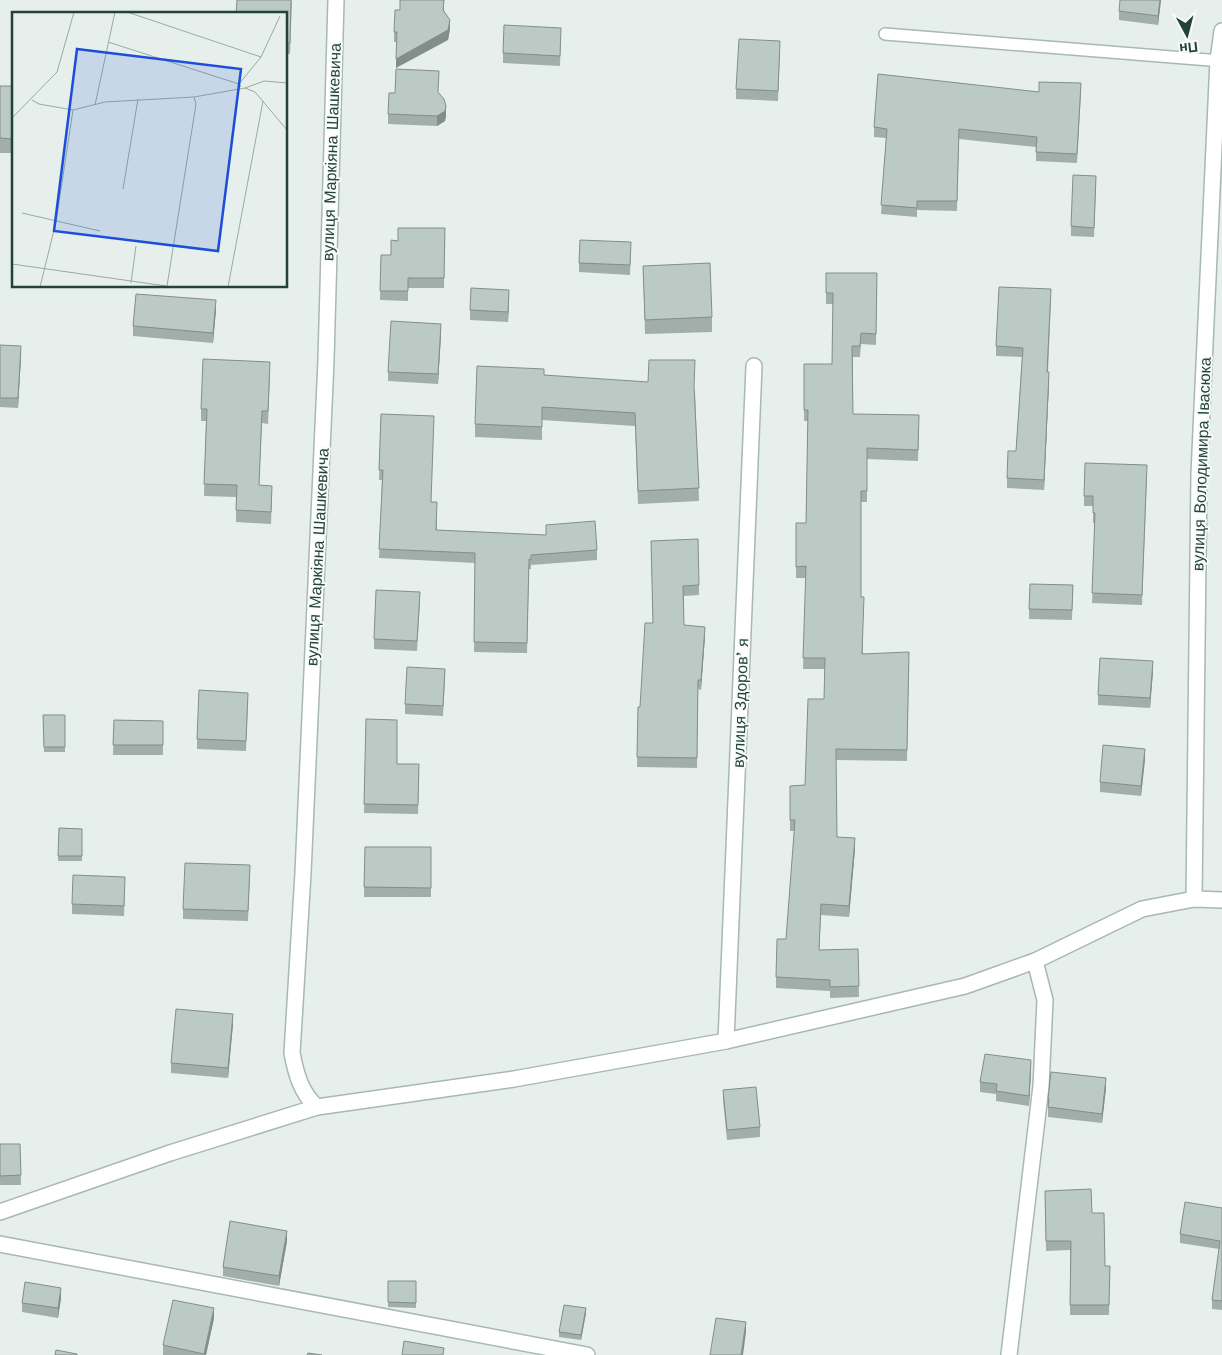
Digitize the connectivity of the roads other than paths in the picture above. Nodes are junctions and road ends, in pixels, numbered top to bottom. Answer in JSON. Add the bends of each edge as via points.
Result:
{"nodes":[{"id":1,"x":336,"y":0,"type":"edge"},
{"id":2,"x":1222,"y":31,"type":"edge"},
{"id":3,"x":885,"y":34,"type":"dead end"},
{"id":4,"x":1220,"y":61,"type":"edge"},
{"id":5,"x":754,"y":366,"type":"dead end"},
{"id":6,"x":1194,"y":899,"type":"junction"},
{"id":7,"x":1222,"y":900,"type":"edge"},
{"id":8,"x":1036,"y":961,"type":"junction"},
{"id":9,"x":726,"y":1040,"type":"junction"},
{"id":10,"x":317,"y":1107,"type":"junction"},
{"id":11,"x":0,"y":1212,"type":"edge"},
{"id":12,"x":0,"y":1244,"type":"edge"},
{"id":13,"x":587,"y":1355,"type":"edge"},
{"id":14,"x":1009,"y":1355,"type":"edge"}],
"edges":[{"from":1,"to":10,"type":"street","name":"вулиця Маркіяна Шашкевича","via":[[326,360],[304,864],[292,1053],[303,1091]]},
{"from":2,"to":4,"type":"street","name":"вулиця Володимира Івасюка"},
{"from":3,"to":4,"type":"lane"},
{"from":4,"to":6,"type":"street","name":"вулиця Володимира Івасюка","via":[[1198,474]]},
{"from":5,"to":9,"type":"street","name":"вулиця Здоровʼя"},
{"from":6,"to":7,"type":"street"},
{"from":6,"to":8,"type":"street","via":[[1142,909]]},
{"from":8,"to":9,"type":"street","via":[[965,986]]},
{"from":8,"to":14,"type":"street","via":[[1045,1000],[1041,1086]]},
{"from":9,"to":10,"type":"street","via":[[514,1079]]},
{"from":10,"to":11,"type":"street","via":[[170,1153]]},
{"from":12,"to":13,"type":"street"}]}
